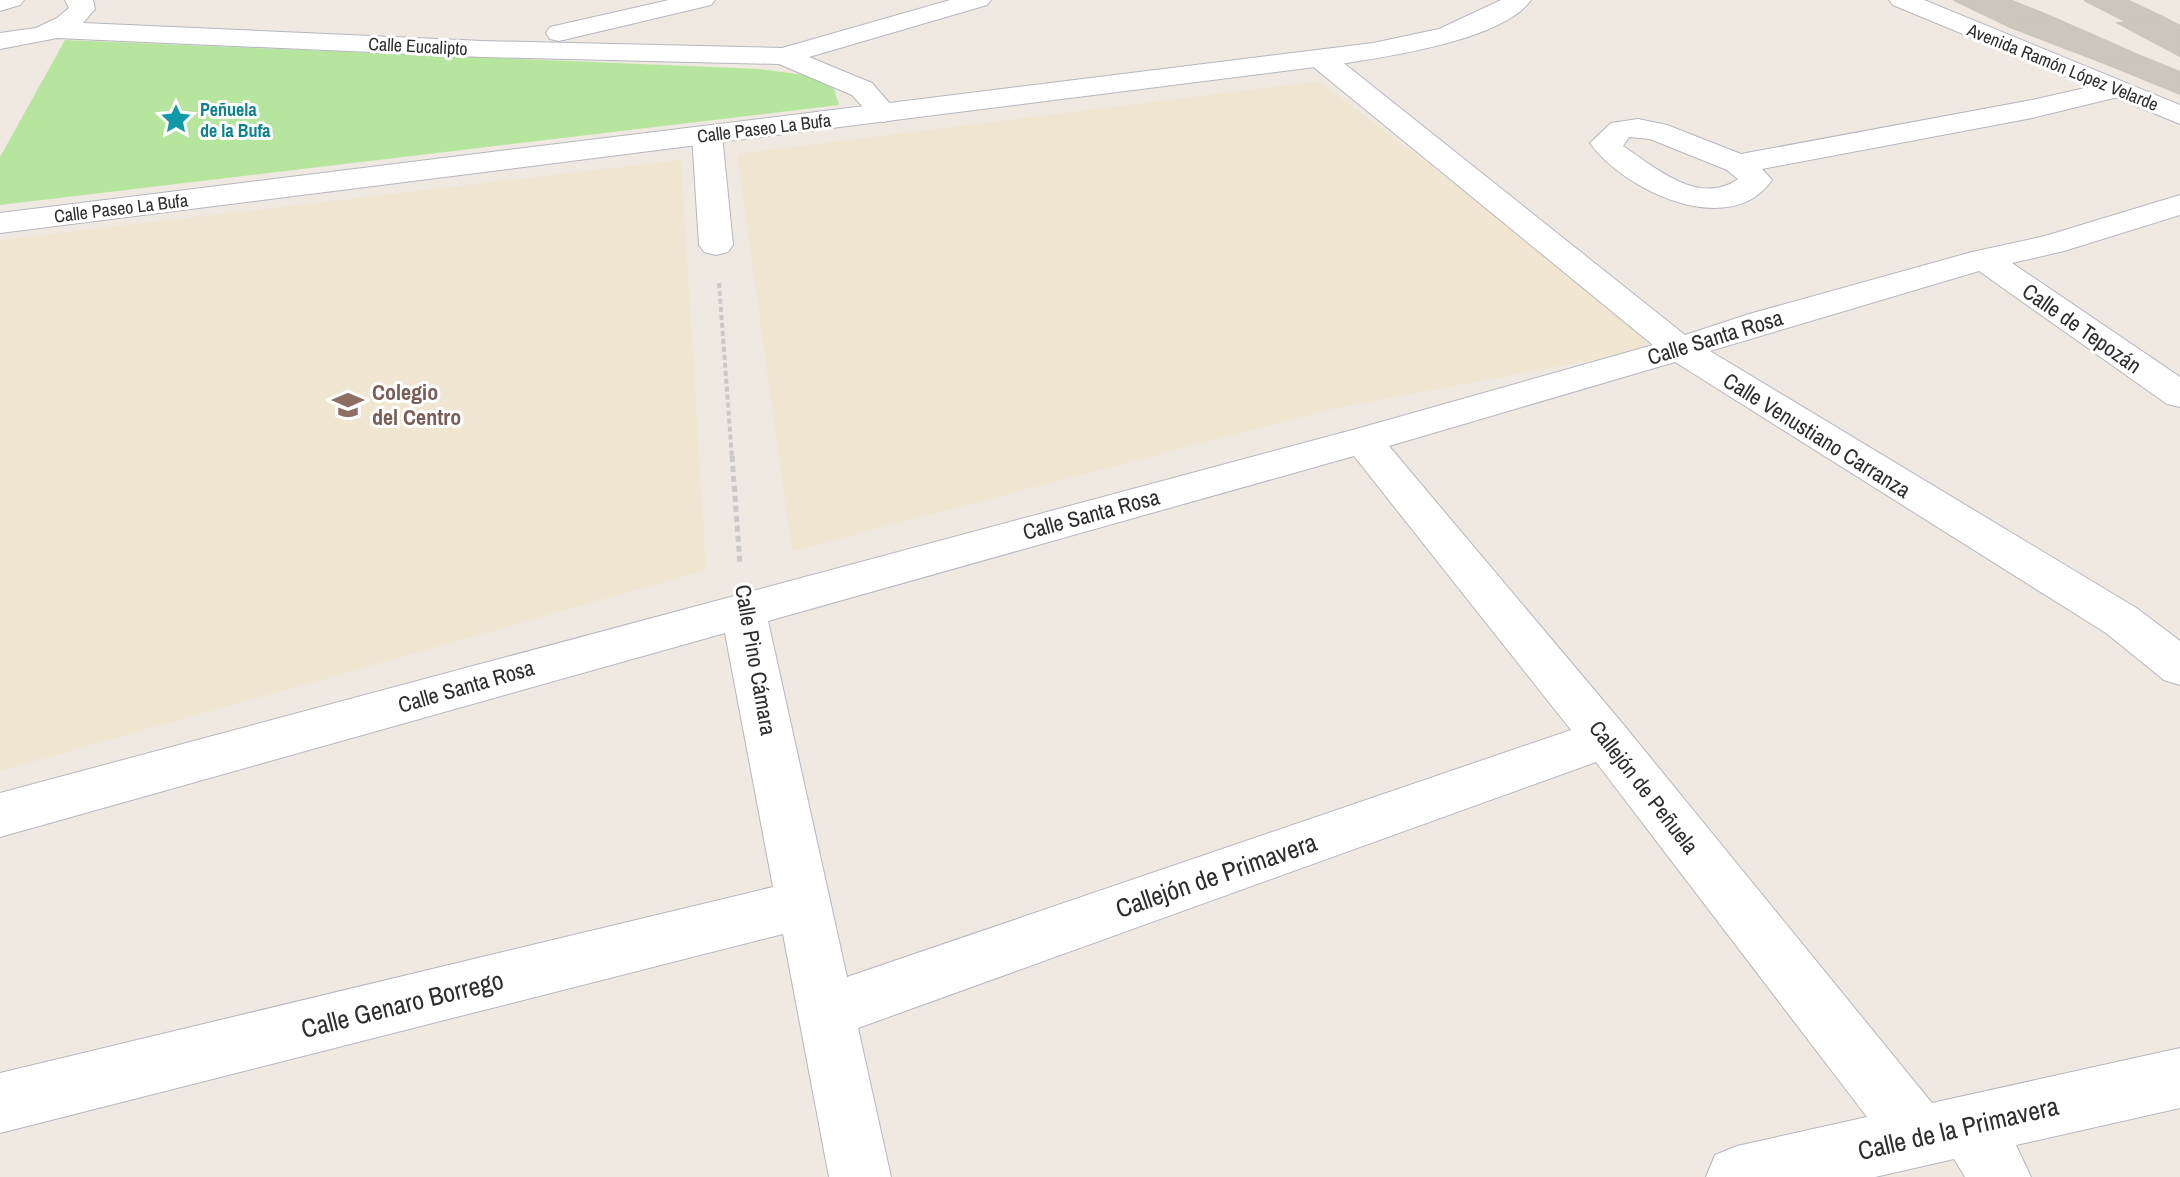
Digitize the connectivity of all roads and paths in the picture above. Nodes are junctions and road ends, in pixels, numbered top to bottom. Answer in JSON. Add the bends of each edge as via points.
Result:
{"nodes":[{"id":1,"x":78,"y":0,"type":"edge"},
{"id":2,"x":603,"y":0,"type":"edge"},
{"id":3,"x":702,"y":0,"type":"edge"},
{"id":4,"x":978,"y":0,"type":"edge"},
{"id":5,"x":1518,"y":0,"type":"edge"},
{"id":6,"x":1902,"y":0,"type":"edge"},
{"id":7,"x":1918,"y":0,"type":"edge"},
{"id":8,"x":126,"y":11,"type":"dead end"},
{"id":9,"x":621,"y":21,"type":"junction"},
{"id":10,"x":53,"y":30,"type":"junction"},
{"id":11,"x":105,"y":33,"type":"junction"},
{"id":12,"x":0,"y":41,"type":"edge"},
{"id":13,"x":482,"y":49,"type":"junction"},
{"id":14,"x":783,"y":56,"type":"junction"},
{"id":15,"x":1321,"y":59,"type":"junction"},
{"id":16,"x":2116,"y":89,"type":"junction"},
{"id":17,"x":2180,"y":107,"type":"edge"},
{"id":18,"x":884,"y":113,"type":"junction"},
{"id":19,"x":2180,"y":115,"type":"edge"},
{"id":20,"x":707,"y":135,"type":"junction"},
{"id":21,"x":1738,"y":164,"type":"dead end"},
{"id":22,"x":2180,"y":205,"type":"edge"},
{"id":23,"x":0,"y":223,"type":"edge"},
{"id":24,"x":716,"y":245,"type":"joint"},
{"id":25,"x":1984,"y":259,"type":"junction"},
{"id":26,"x":1680,"y":349,"type":"junction"},
{"id":27,"x":2180,"y":395,"type":"edge"},
{"id":28,"x":1363,"y":440,"type":"junction"},
{"id":29,"x":743,"y":609,"type":"junction"},
{"id":30,"x":2180,"y":667,"type":"edge"},
{"id":31,"x":1606,"y":738,"type":"junction"},
{"id":32,"x":0,"y":815,"type":"edge"},
{"id":33,"x":805,"y":904,"type":"junction"},
{"id":34,"x":826,"y":1012,"type":"junction"},
{"id":35,"x":2180,"y":1079,"type":"edge"},
{"id":36,"x":0,"y":1103,"type":"edge"},
{"id":37,"x":1944,"y":1131,"type":"junction"},
{"id":38,"x":860,"y":1177,"type":"edge"},
{"id":39,"x":1737,"y":1177,"type":"edge"},
{"id":40,"x":2000,"y":1177,"type":"edge"}],
"edges":[{"from":1,"to":10,"type":"street","via":[[82,9],[77,16]]},
{"from":2,"to":9,"type":"street"},
{"from":3,"to":9,"type":"street"},
{"from":4,"to":14,"type":"street","name":"Calle Eucalipto"},
{"from":5,"to":15,"type":"street","name":"Calle Paseo La Bufa","via":[[1478,23],[1424,43]]},
{"from":6,"to":16,"type":"street","name":"Avenida Ramón López Velarde"},
{"from":7,"to":17,"type":"street","name":"Avenida Ramón López Velarde"},
{"from":8,"to":11,"type":"street"},
{"from":9,"to":13,"type":"street"},
{"from":10,"to":11,"type":"street","name":"Calle Eucalipto"},
{"from":10,"to":12,"type":"street"},
{"from":11,"to":13,"type":"street","name":"Calle Eucalipto"},
{"from":13,"to":14,"type":"street","name":"Calle Eucalipto"},
{"from":14,"to":18,"type":"street","name":"Calle Eucalipto","via":[[862,89]]},
{"from":15,"to":18,"type":"street","name":"Calle Paseo La Bufa"},
{"from":15,"to":26,"type":"street","name":"Calle Venustiano Carranza"},
{"from":16,"to":19,"type":"street","name":"Avenida Ramón López Velarde"},
{"from":16,"to":21,"type":"street"},
{"from":18,"to":20,"type":"street","name":"Calle Paseo La Bufa"},
{"from":20,"to":23,"type":"street","name":"Calle Paseo La Bufa"},
{"from":20,"to":24,"type":"street"},
{"from":22,"to":25,"type":"street","name":"Calle Santa Rosa"},
{"from":24,"to":29,"type":"path","name":"Calle Pino Cámara"},
{"from":25,"to":26,"type":"street","name":"Calle Santa Rosa"},
{"from":25,"to":27,"type":"street","name":"Calle de Tepozán"},
{"from":26,"to":28,"type":"street","name":"Calle Santa Rosa"},
{"from":26,"to":30,"type":"street","name":"Calle Venustiano Carranza","via":[[2122,621]]},
{"from":28,"to":29,"type":"street","name":"Calle Santa Rosa"},
{"from":28,"to":31,"type":"street","name":"Callejón de Peñuela"},
{"from":29,"to":32,"type":"street","name":"Calle Santa Rosa"},
{"from":29,"to":33,"type":"street","name":"Calle Pino Cámara"},
{"from":31,"to":34,"type":"street","name":"Callejón de Primavera"},
{"from":31,"to":37,"type":"street","name":"Callejón de Peñuela"},
{"from":33,"to":34,"type":"street","name":"Calle Pino Cámara"},
{"from":33,"to":36,"type":"street","name":"Calle Genaro Borrego"},
{"from":34,"to":38,"type":"street","name":"Calle Pino Cámara"},
{"from":35,"to":37,"type":"street","name":"Calle de la Primavera"},
{"from":37,"to":39,"type":"street","name":"Calle de la Primavera"},
{"from":37,"to":40,"type":"street","name":"Callejón de Peñuela"}]}
